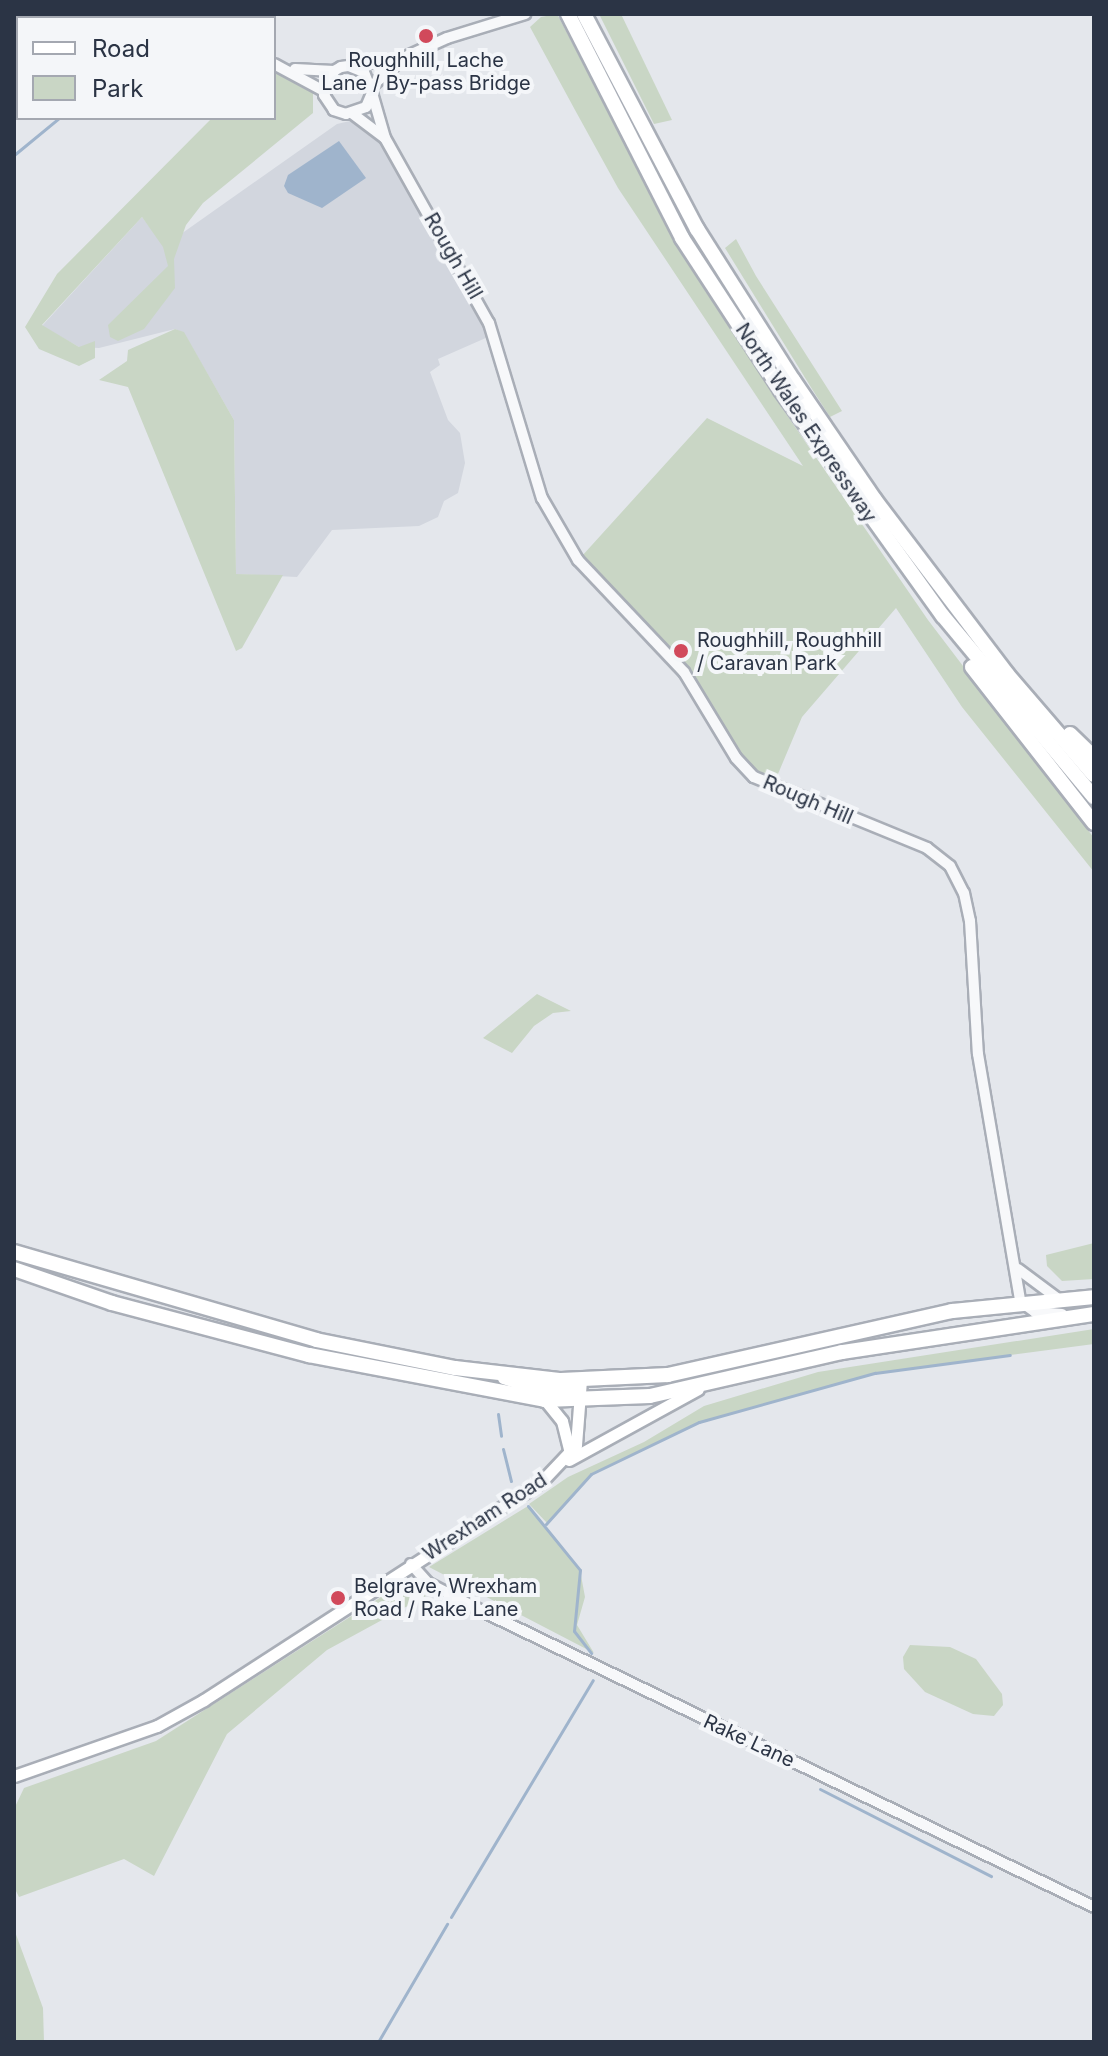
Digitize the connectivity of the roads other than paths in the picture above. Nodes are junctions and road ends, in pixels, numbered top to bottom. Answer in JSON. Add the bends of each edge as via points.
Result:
{"nodes":[{"id":1,"x":525,"y":14,"type":"edge"},
{"id":2,"x":568,"y":14,"type":"edge"},
{"id":3,"x":584,"y":24,"type":"edge"},
{"id":4,"x":403,"y":58,"type":"junction"},
{"id":5,"x":276,"y":65,"type":"edge"},
{"id":6,"x":349,"y":66,"type":"junction"},
{"id":7,"x":289,"y":69,"type":"junction"},
{"id":8,"x":334,"y":71,"type":"junction"},
{"id":9,"x":372,"y":90,"type":"junction"},
{"id":10,"x":324,"y":91,"type":"junction"},
{"id":11,"x":353,"y":114,"type":"junction"},
{"id":12,"x":385,"y":138,"type":"junction"},
{"id":13,"x":891,"y":548,"type":"junction"},
{"id":14,"x":980,"y":638,"type":"junction"},
{"id":15,"x":1094,"y":757,"type":"edge"},
{"id":16,"x":1094,"y":775,"type":"edge"},
{"id":17,"x":1094,"y":797,"type":"edge"},
{"id":18,"x":1094,"y":823,"type":"edge"},
{"id":19,"x":14,"y":1252,"type":"edge"},
{"id":20,"x":14,"y":1269,"type":"edge"},
{"id":21,"x":1018,"y":1269,"type":"junction"},
{"id":22,"x":1094,"y":1297,"type":"edge"},
{"id":23,"x":1062,"y":1299,"type":"junction"},
{"id":24,"x":1020,"y":1301,"type":"junction"},
{"id":25,"x":1087,"y":1315,"type":"edge"},
{"id":26,"x":706,"y":1386,"type":"junction"},
{"id":27,"x":580,"y":1391,"type":"junction"},
{"id":28,"x":545,"y":1400,"type":"junction"},
{"id":29,"x":567,"y":1459,"type":"junction"},
{"id":30,"x":411,"y":1564,"type":"junction"},
{"id":31,"x":14,"y":1776,"type":"edge"},
{"id":32,"x":1094,"y":1907,"type":"edge"}],
"edges":[{"from":1,"to":4,"type":"street"},
{"from":2,"to":3,"type":"highway","name":"North Wales Expressway"},
{"from":3,"to":13,"type":"highway","name":"North Wales Expressway","via":[[682,238]]},
{"from":3,"to":14,"type":"highway","name":"North Wales Expressway","via":[[737,292],[875,500]]},
{"from":4,"to":6,"type":"street"},
{"from":4,"to":9,"type":"street"},
{"from":5,"to":7,"type":"street"},
{"from":6,"to":8,"type":"street"},
{"from":6,"to":9,"type":"street","via":[[364,72]]},
{"from":7,"to":8,"type":"street"},
{"from":7,"to":10,"type":"street"},
{"from":8,"to":10,"type":"street"},
{"from":9,"to":11,"type":"street","via":[[366,107]]},
{"from":9,"to":12,"type":"street","name":"Rough Hill"},
{"from":10,"to":11,"type":"street","via":[[334,110]]},
{"from":11,"to":12,"type":"street","name":"Rough Hill"},
{"from":12,"to":21,"type":"street","name":"Rough Hill","via":[[485,314],[542,498],[578,560],[684,672],[736,758],[754,777],[927,848],[950,866],[970,921],[987,1124]]},
{"from":13,"to":17,"type":"highway","name":"North Wales Expressway"},
{"from":13,"to":18,"type":"highway","via":[[960,652]]},
{"from":14,"to":15,"type":"highway"},
{"from":14,"to":16,"type":"highway","name":"North Wales Expressway"},
{"from":19,"to":27,"type":"highway","via":[[316,1340]]},
{"from":20,"to":28,"type":"highway","via":[[112,1303],[309,1355]]},
{"from":21,"to":23,"type":"street","via":[[1046,1294]]},
{"from":21,"to":24,"type":"street","name":"Rough Hill"},
{"from":22,"to":23,"type":"highway"},
{"from":23,"to":24,"type":"highway"},
{"from":24,"to":25,"type":"street","via":[[1035,1312]]},
{"from":24,"to":27,"type":"highway","via":[[952,1311],[709,1369]]},
{"from":25,"to":26,"type":"highway","via":[[842,1352]]},
{"from":26,"to":27,"type":"highway"},
{"from":26,"to":29,"type":"main road","name":"Wrexham Road"},
{"from":27,"to":28,"type":"highway"},
{"from":27,"to":29,"type":"main road","via":[[579,1435]]},
{"from":28,"to":29,"type":"main road","via":[[562,1421]]},
{"from":29,"to":30,"type":"main road","name":"Wrexham Road"},
{"from":30,"to":31,"type":"main road","name":"Wrexham Road","via":[[157,1726]]},
{"from":30,"to":32,"type":"street","name":"Rake Lane","via":[[428,1583],[480,1610]]}]}
